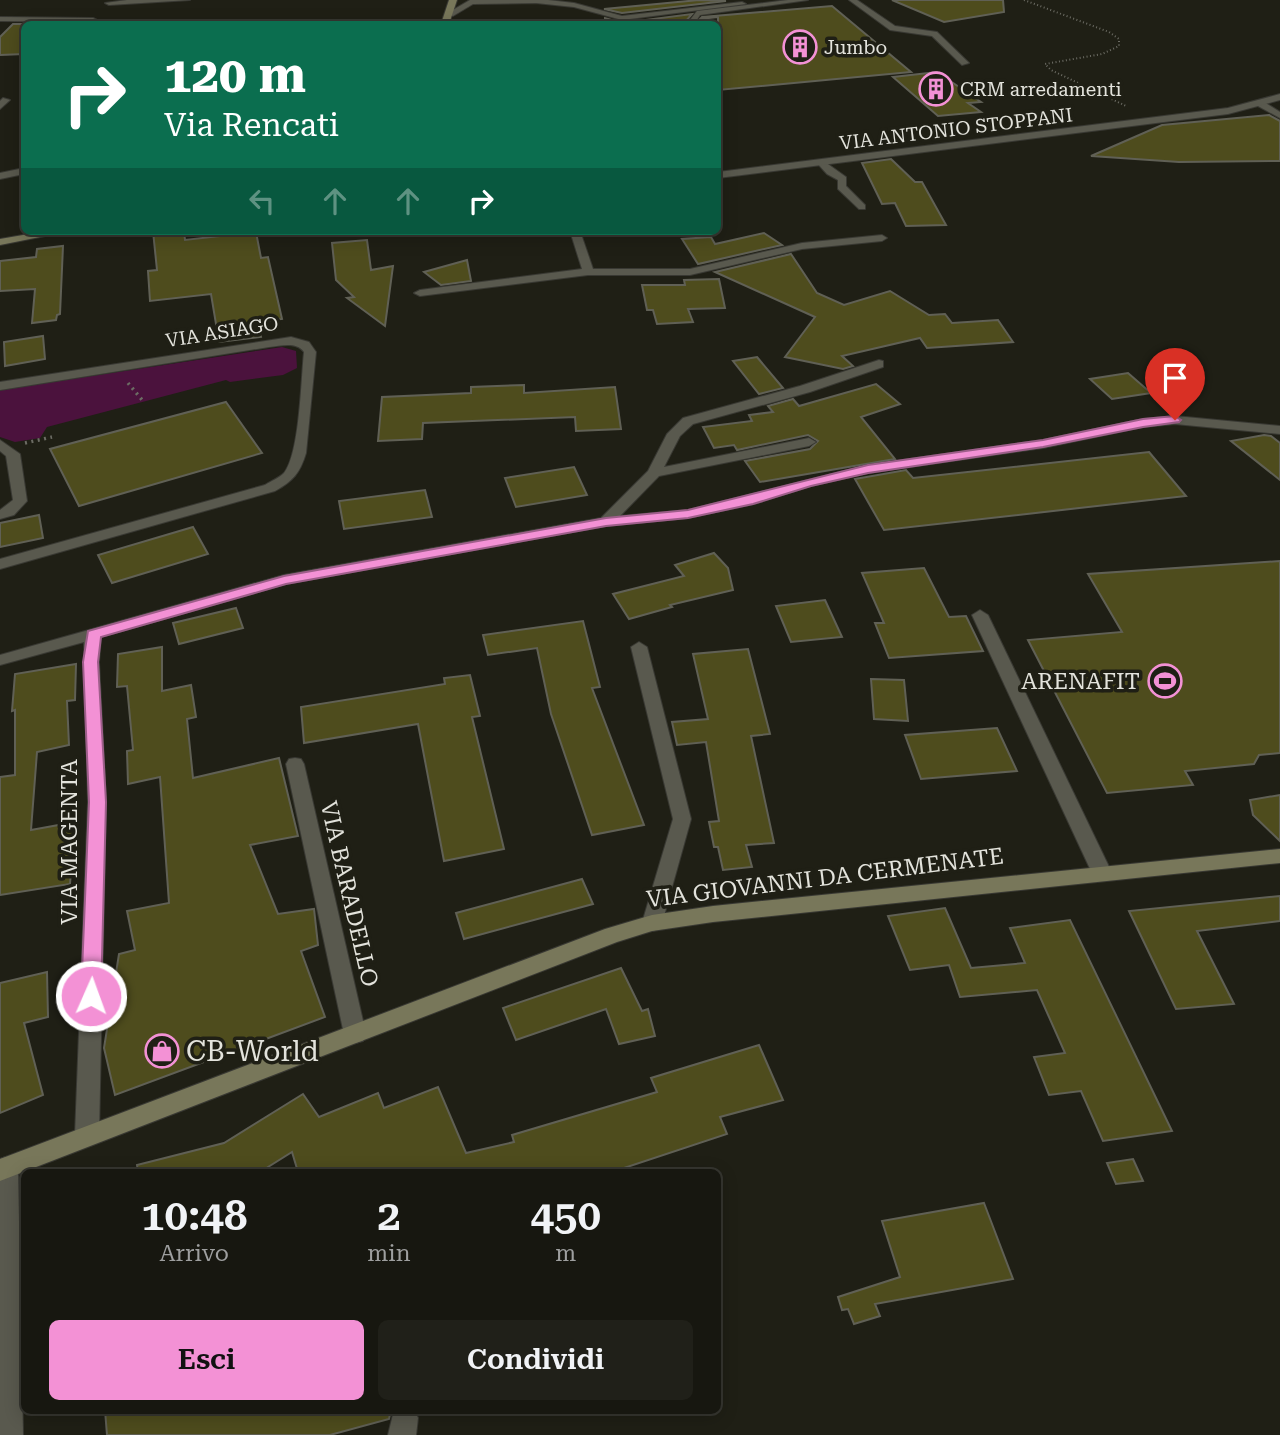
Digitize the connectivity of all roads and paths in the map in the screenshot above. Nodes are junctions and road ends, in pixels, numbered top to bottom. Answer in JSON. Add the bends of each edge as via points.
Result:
{"nodes":[{"id":1,"x":186,"y":0,"type":"edge"},
{"id":2,"x":453,"y":0,"type":"edge"},
{"id":3,"x":805,"y":0,"type":"edge"},
{"id":4,"x":852,"y":0,"type":"edge"},
{"id":5,"x":1024,"y":0,"type":"edge"},
{"id":6,"x":110,"y":2,"type":"edge"},
{"id":7,"x":742,"y":4,"type":"dead end"},
{"id":8,"x":450,"y":15,"type":"junction"},
{"id":9,"x":0,"y":19,"type":"edge"},
{"id":10,"x":60,"y":21,"type":"edge"},
{"id":11,"x":91,"y":21,"type":"edge"},
{"id":12,"x":447,"y":21,"type":"edge"},
{"id":13,"x":692,"y":21,"type":"edge"},
{"id":14,"x":965,"y":63,"type":"dead end"},
{"id":15,"x":1280,"y":97,"type":"edge"},
{"id":16,"x":1261,"y":104,"type":"junction"},
{"id":17,"x":1280,"y":116,"type":"edge"},
{"id":18,"x":1157,"y":121,"type":"junction"},
{"id":19,"x":822,"y":164,"type":"junction"},
{"id":20,"x":21,"y":172,"type":"edge"},
{"id":21,"x":721,"y":175,"type":"edge"},
{"id":22,"x":0,"y":176,"type":"edge"},
{"id":23,"x":862,"y":207,"type":"dead end"},
{"id":24,"x":41,"y":235,"type":"edge"},
{"id":25,"x":576,"y":235,"type":"edge"},
{"id":26,"x":882,"y":238,"type":"dead end"},
{"id":27,"x":0,"y":242,"type":"edge"},
{"id":28,"x":588,"y":272,"type":"junction"},
{"id":29,"x":420,"y":293,"type":"dead end"},
{"id":30,"x":879,"y":364,"type":"dead end"},
{"id":31,"x":126,"y":382,"type":"dead end"},
{"id":32,"x":0,"y":386,"type":"edge"},
{"id":33,"x":143,"y":401,"type":"dead end"},
{"id":34,"x":1280,"y":430,"type":"edge"},
{"id":35,"x":809,"y":442,"type":"dead end"},
{"id":36,"x":0,"y":444,"type":"edge"},
{"id":37,"x":654,"y":473,"type":"junction"},
{"id":38,"x":0,"y":515,"type":"edge"},
{"id":39,"x":606,"y":522,"type":"junction"},
{"id":40,"x":0,"y":564,"type":"edge"},
{"id":41,"x":980,"y":615,"type":"dead end"},
{"id":42,"x":93,"y":635,"type":"junction"},
{"id":43,"x":639,"y":647,"type":"dead end"},
{"id":44,"x":0,"y":660,"type":"edge"},
{"id":45,"x":295,"y":764,"type":"dead end"},
{"id":46,"x":1280,"y":856,"type":"edge"},
{"id":47,"x":1102,"y":873,"type":"junction"},
{"id":48,"x":652,"y":923,"type":"junction"},
{"id":49,"x":355,"y":1034,"type":"junction"},
{"id":50,"x":87,"y":1135,"type":"junction"},
{"id":51,"x":3,"y":1169,"type":"edge"},
{"id":52,"x":9,"y":1435,"type":"edge"}],
"edges":[{"from":1,"to":6,"type":"street"},
{"from":2,"to":8,"type":"main road"},
{"from":3,"to":13,"type":"lane","via":[[696,13]]},
{"from":4,"to":14,"type":"lane","via":[[892,29],[934,34]]},
{"from":5,"to":18,"type":"path","via":[[1119,39],[1119,46],[1111,52],[1045,64]]},
{"from":6,"to":11,"type":"street"},
{"from":7,"to":8,"type":"street","via":[[622,18],[574,5],[471,2]]},
{"from":8,"to":12,"type":"main road"},
{"from":9,"to":10,"type":"street"},
{"from":15,"to":16,"type":"street","name":"VIA ANTONIO STOPPANI"},
{"from":16,"to":17,"type":"lane"},
{"from":16,"to":18,"type":"street","name":"VIA ANTONIO STOPPANI"},
{"from":18,"to":19,"type":"street","name":"VIA ANTONIO STOPPANI"},
{"from":19,"to":21,"type":"street","name":"VIA ANTONIO STOPPANI"},
{"from":19,"to":23,"type":"lane","via":[[843,178],[841,187]]},
{"from":20,"to":22,"type":"street"},
{"from":24,"to":27,"type":"main road"},
{"from":25,"to":28,"type":"street"},
{"from":26,"to":28,"type":"street","via":[[802,246],[690,272]]},
{"from":28,"to":29,"type":"street"},
{"from":30,"to":37,"type":"street","via":[[688,421],[674,434]]},
{"from":31,"to":33,"type":"path"},
{"from":32,"to":40,"type":"street","name":"VIA ASIAGO","via":[[269,343],[291,341],[305,345],[310,352],[296,464],[288,478],[270,488]]},
{"from":34,"to":39,"type":"street","via":[[1175,420],[1143,423],[1043,444],[868,469],[688,514]]},
{"from":35,"to":37,"type":"street"},
{"from":36,"to":38,"type":"street","via":[[13,454],[20,501]]},
{"from":37,"to":39,"type":"street"},
{"from":39,"to":42,"type":"street","via":[[284,580]]},
{"from":41,"to":47,"type":"street"},
{"from":42,"to":44,"type":"street"},
{"from":42,"to":50,"type":"street","name":"VIA MAGENTA","via":[[97,802]]},
{"from":43,"to":48,"type":"street","via":[[682,820]]},
{"from":45,"to":49,"type":"street","name":"VIA BARADELLO"},
{"from":46,"to":47,"type":"main road","name":"VIA GIOVANNI DA CERMENATE"},
{"from":47,"to":48,"type":"main road","name":"VIA GIOVANNI DA CERMENATE"},
{"from":48,"to":49,"type":"main road","name":"VIA GIOVANNI DA CERMENATE","via":[[535,962]]},
{"from":49,"to":50,"type":"main road","name":"VIA GIOVANNI DA CERMENATE"},
{"from":50,"to":51,"type":"main road","name":"VIA GIOVANNI DA CERMENATE"},
{"from":51,"to":52,"type":"street"}]}
